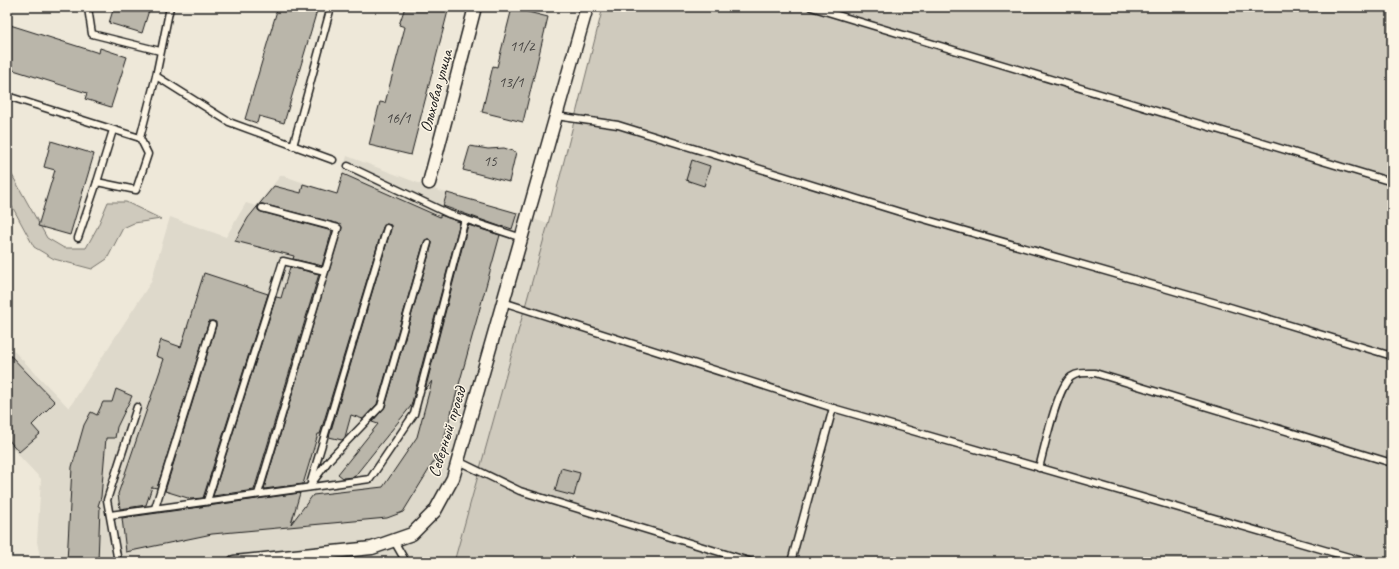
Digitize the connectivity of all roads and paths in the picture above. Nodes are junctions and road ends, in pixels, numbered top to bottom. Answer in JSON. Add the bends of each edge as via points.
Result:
{"nodes":[{"id":1,"x":86,"y":7,"type":"edge"},
{"id":2,"x":170,"y":7,"type":"edge"},
{"id":3,"x":331,"y":7,"type":"edge"},
{"id":4,"x":475,"y":7,"type":"edge"},
{"id":5,"x":588,"y":7,"type":"edge"},
{"id":6,"x":811,"y":7,"type":"edge"},
{"id":7,"x":160,"y":51,"type":"junction"},
{"id":8,"x":156,"y":76,"type":"junction"},
{"id":9,"x":7,"y":96,"type":"edge"},
{"id":10,"x":556,"y":116,"type":"junction"},
{"id":11,"x":112,"y":130,"type":"junction"},
{"id":12,"x":140,"y":138,"type":"junction"},
{"id":13,"x":294,"y":146,"type":"junction"},
{"id":14,"x":333,"y":160,"type":"dead end"},
{"id":15,"x":348,"y":166,"type":"dead end"},
{"id":16,"x":97,"y":182,"type":"junction"},
{"id":17,"x":1392,"y":182,"type":"edge"},
{"id":18,"x":429,"y":183,"type":"dead end"},
{"id":19,"x":262,"y":208,"type":"dead end"},
{"id":20,"x":465,"y":219,"type":"junction"},
{"id":21,"x":387,"y":228,"type":"dead end"},
{"id":22,"x":78,"y":238,"type":"dead end"},
{"id":23,"x":520,"y":242,"type":"junction"},
{"id":24,"x":428,"y":243,"type":"dead end"},
{"id":25,"x":325,"y":272,"type":"junction"},
{"id":26,"x":503,"y":302,"type":"junction"},
{"id":27,"x":212,"y":325,"type":"dead end"},
{"id":28,"x":1392,"y":356,"type":"edge"},
{"id":29,"x":137,"y":407,"type":"dead end"},
{"id":30,"x":833,"y":408,"type":"junction"},
{"id":31,"x":458,"y":461,"type":"junction"},
{"id":32,"x":1392,"y":463,"type":"edge"},
{"id":33,"x":1039,"y":468,"type":"junction"},
{"id":34,"x":310,"y":487,"type":"junction"},
{"id":35,"x":258,"y":494,"type":"junction"},
{"id":36,"x":207,"y":501,"type":"junction"},
{"id":37,"x":155,"y":508,"type":"junction"},
{"id":38,"x":110,"y":515,"type":"junction"},
{"id":39,"x":394,"y":540,"type":"junction"},
{"id":40,"x":118,"y":562,"type":"edge"},
{"id":41,"x":234,"y":562,"type":"edge"},
{"id":42,"x":406,"y":562,"type":"edge"},
{"id":43,"x":752,"y":562,"type":"edge"},
{"id":44,"x":791,"y":562,"type":"edge"},
{"id":45,"x":1366,"y":562,"type":"edge"}],
"edges":[{"from":1,"to":7,"type":"lane","via":[[92,34]]},
{"from":2,"to":7,"type":"lane"},
{"from":3,"to":13,"type":"lane"},
{"from":4,"to":18,"type":"street","name":"Ольховая улица"},
{"from":5,"to":10,"type":"street","name":"Северный проезд"},
{"from":6,"to":17,"type":"lane"},
{"from":7,"to":8,"type":"lane"},
{"from":8,"to":12,"type":"lane"},
{"from":8,"to":13,"type":"lane","via":[[229,122]]},
{"from":9,"to":11,"type":"lane"},
{"from":10,"to":23,"type":"street","name":"Северный проезд"},
{"from":10,"to":28,"type":"lane","via":[[618,125]]},
{"from":11,"to":12,"type":"lane"},
{"from":11,"to":16,"type":"lane"},
{"from":12,"to":16,"type":"lane","via":[[148,154],[136,190]]},
{"from":13,"to":14,"type":"lane"},
{"from":15,"to":20,"type":"lane","via":[[449,214]]},
{"from":16,"to":22,"type":"lane"},
{"from":19,"to":25,"type":"lane","via":[[338,228]]},
{"from":20,"to":23,"type":"lane"},
{"from":20,"to":34,"type":"lane","via":[[414,414],[370,479]]},
{"from":21,"to":34,"type":"lane"},
{"from":23,"to":26,"type":"street","name":"Северный проезд"},
{"from":24,"to":34,"type":"lane","via":[[381,406],[329,460]]},
{"from":25,"to":35,"type":"lane"},
{"from":25,"to":36,"type":"lane","via":[[283,261]]},
{"from":26,"to":30,"type":"lane"},
{"from":26,"to":31,"type":"street","name":"Северный проезд"},
{"from":27,"to":37,"type":"lane"},
{"from":29,"to":38,"type":"lane","via":[[107,500]]},
{"from":30,"to":33,"type":"lane"},
{"from":30,"to":44,"type":"lane"},
{"from":31,"to":39,"type":"street","name":"Северный проезд","via":[[453,478],[435,511],[412,534]]},
{"from":31,"to":43,"type":"lane","via":[[520,490]]},
{"from":32,"to":33,"type":"lane","via":[[1095,373],[1079,373],[1069,378],[1060,393]]},
{"from":33,"to":45,"type":"lane"},
{"from":34,"to":35,"type":"lane"},
{"from":35,"to":36,"type":"lane"},
{"from":36,"to":37,"type":"lane"},
{"from":37,"to":38,"type":"lane"},
{"from":38,"to":40,"type":"lane"},
{"from":39,"to":41,"type":"street","name":"Северный проезд","via":[[372,548]]},
{"from":39,"to":42,"type":"lane"}]}
